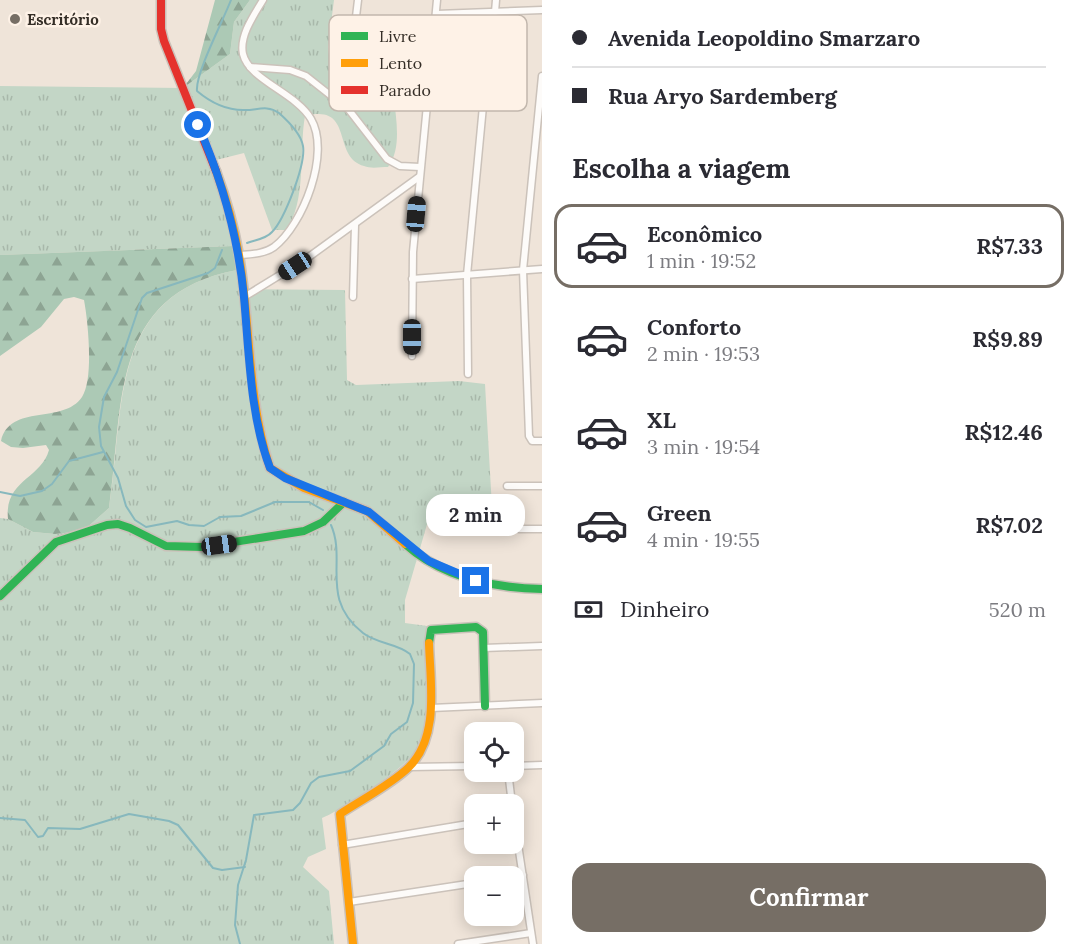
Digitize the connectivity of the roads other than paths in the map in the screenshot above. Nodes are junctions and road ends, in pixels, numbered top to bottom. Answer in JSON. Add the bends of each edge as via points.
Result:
{"nodes":[{"id":1,"x":161,"y":0,"type":"edge"},
{"id":2,"x":263,"y":0,"type":"edge"},
{"id":3,"x":358,"y":0,"type":"edge"},
{"id":4,"x":437,"y":0,"type":"edge"},
{"id":5,"x":496,"y":0,"type":"edge"},
{"id":6,"x":542,"y":10,"type":"edge"},
{"id":7,"x":495,"y":12,"type":"junction"},
{"id":8,"x":437,"y":14,"type":"joint"},
{"id":9,"x":356,"y":15,"type":"edge"},
{"id":10,"x":250,"y":67,"type":"junction"},
{"id":11,"x":542,"y":76,"type":"edge"},
{"id":12,"x":329,"y":94,"type":"edge"},
{"id":13,"x":350,"y":111,"type":"edge"},
{"id":14,"x":426,"y":111,"type":"edge"},
{"id":15,"x":482,"y":111,"type":"edge"},
{"id":16,"x":420,"y":166,"type":"junction"},
{"id":17,"x":419,"y":177,"type":"junction"},
{"id":18,"x":355,"y":225,"type":"junction"},
{"id":19,"x":239,"y":255,"type":"junction"},
{"id":20,"x":542,"y":269,"type":"edge"},
{"id":21,"x":523,"y":270,"type":"junction"},
{"id":22,"x":466,"y":275,"type":"junction"},
{"id":23,"x":412,"y":279,"type":"junction"},
{"id":24,"x":244,"y":297,"type":"junction"},
{"id":25,"x":353,"y":297,"type":"dead end"},
{"id":26,"x":412,"y":356,"type":"dead end"},
{"id":27,"x":468,"y":374,"type":"dead end"},
{"id":28,"x":542,"y":441,"type":"edge"},
{"id":29,"x":507,"y":486,"type":"dead end"},
{"id":30,"x":542,"y":486,"type":"edge"},
{"id":31,"x":344,"y":502,"type":"junction"},
{"id":32,"x":519,"y":529,"type":"dead end"},
{"id":33,"x":542,"y":529,"type":"edge"},
{"id":34,"x":542,"y":589,"type":"edge"},
{"id":35,"x":0,"y":596,"type":"edge"},
{"id":36,"x":542,"y":646,"type":"edge"},
{"id":37,"x":484,"y":648,"type":"junction"},
{"id":38,"x":542,"y":703,"type":"edge"},
{"id":39,"x":485,"y":706,"type":"junction"},
{"id":40,"x":431,"y":708,"type":"junction"},
{"id":41,"x":542,"y":765,"type":"edge"},
{"id":42,"x":464,"y":766,"type":"edge"},
{"id":43,"x":524,"y":766,"type":"edge"},
{"id":44,"x":410,"y":767,"type":"junction"},
{"id":45,"x":464,"y":825,"type":"edge"},
{"id":46,"x":342,"y":844,"type":"junction"},
{"id":47,"x":524,"y":882,"type":"edge"},
{"id":48,"x":464,"y":885,"type":"edge"},
{"id":49,"x":349,"y":902,"type":"junction"},
{"id":50,"x":531,"y":933,"type":"junction"},
{"id":51,"x":353,"y":944,"type":"edge"},
{"id":52,"x":458,"y":944,"type":"edge"},
{"id":53,"x":533,"y":944,"type":"edge"}],
"edges":[{"from":1,"to":19,"type":"street","via":[[164,41],[225,194]]},
{"from":2,"to":10,"type":"street","via":[[242,40],[243,56]]},
{"from":3,"to":9,"type":"street"},
{"from":4,"to":8,"type":"street"},
{"from":5,"to":7,"type":"street"},
{"from":6,"to":7,"type":"street"},
{"from":7,"to":8,"type":"street"},
{"from":10,"to":12,"type":"street","via":[[291,70]]},
{"from":10,"to":19,"type":"street","via":[[292,98],[311,118],[319,160],[314,182],[279,242],[268,251]]},
{"from":11,"to":21,"type":"street"},
{"from":13,"to":16,"type":"street","via":[[387,159],[400,166]]},
{"from":14,"to":16,"type":"street"},
{"from":15,"to":22,"type":"street"},
{"from":16,"to":17,"type":"street"},
{"from":17,"to":18,"type":"street"},
{"from":17,"to":23,"type":"street"},
{"from":18,"to":24,"type":"street"},
{"from":18,"to":25,"type":"street"},
{"from":19,"to":24,"type":"street"},
{"from":20,"to":21,"type":"street"},
{"from":21,"to":22,"type":"street"},
{"from":21,"to":28,"type":"street","via":[[528,414],[532,441]]},
{"from":22,"to":23,"type":"street"},
{"from":22,"to":27,"type":"street"},
{"from":23,"to":26,"type":"street"},
{"from":24,"to":31,"type":"street","via":[[253,385],[270,468]]},
{"from":29,"to":30,"type":"street"},
{"from":31,"to":34,"type":"street","via":[[382,521],[412,550],[447,570],[504,588]]},
{"from":31,"to":35,"type":"street","via":[[323,522],[304,531],[202,547],[166,546],[130,528],[106,525],[56,542]]},
{"from":32,"to":33,"type":"street"},
{"from":36,"to":37,"type":"street"},
{"from":37,"to":39,"type":"street"},
{"from":37,"to":40,"type":"street","via":[[483,632],[476,627],[431,630]]},
{"from":38,"to":39,"type":"street"},
{"from":39,"to":40,"type":"street"},
{"from":40,"to":44,"type":"street","via":[[425,744]]},
{"from":41,"to":43,"type":"street"},
{"from":42,"to":44,"type":"street"},
{"from":44,"to":46,"type":"street","via":[[345,809],[339,818]]},
{"from":45,"to":46,"type":"street"},
{"from":46,"to":49,"type":"street"},
{"from":47,"to":50,"type":"street"},
{"from":48,"to":49,"type":"street"},
{"from":49,"to":51,"type":"street"},
{"from":50,"to":52,"type":"street"},
{"from":50,"to":53,"type":"street"}]}
